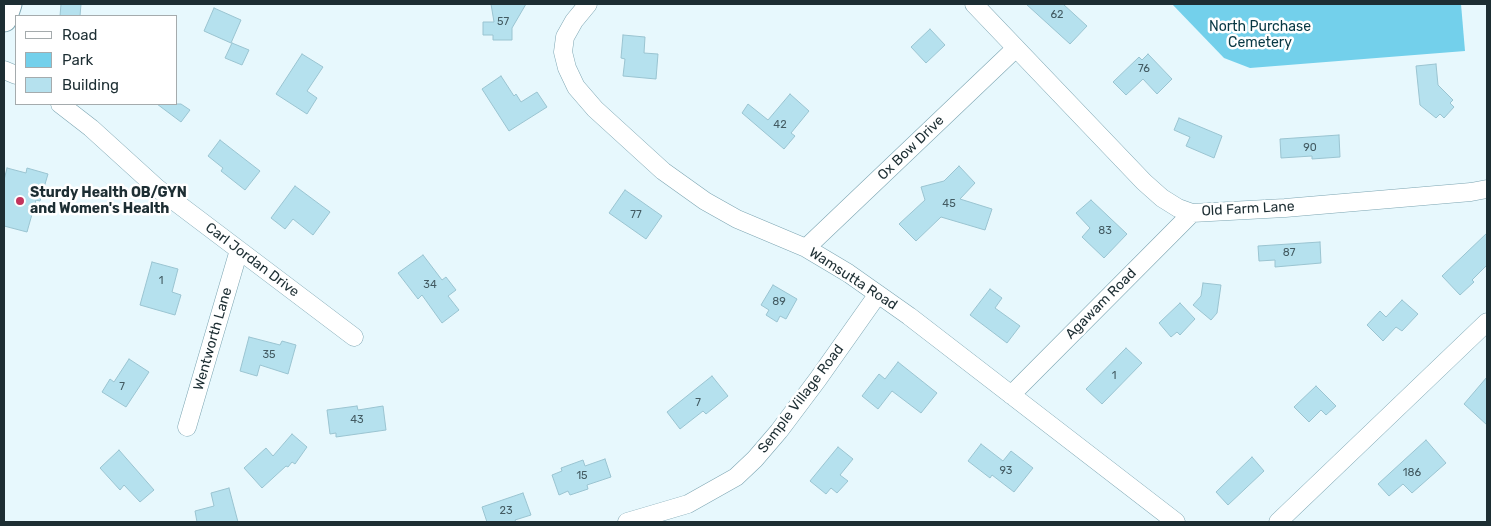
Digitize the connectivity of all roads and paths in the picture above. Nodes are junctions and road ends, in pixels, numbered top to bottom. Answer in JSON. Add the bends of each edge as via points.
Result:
{"nodes":[{"id":1,"x":9,"y":4,"type":"edge"},
{"id":2,"x":588,"y":4,"type":"edge"},
{"id":3,"x":974,"y":4,"type":"edge"},
{"id":4,"x":4,"y":19,"type":"edge"},
{"id":5,"x":1016,"y":48,"type":"junction"},
{"id":6,"x":61,"y":105,"type":"edge"},
{"id":7,"x":1487,"y":189,"type":"edge"},
{"id":8,"x":1192,"y":213,"type":"junction"},
{"id":9,"x":806,"y":248,"type":"junction"},
{"id":10,"x":239,"y":250,"type":"junction"},
{"id":11,"x":878,"y":294,"type":"junction"},
{"id":12,"x":1487,"y":322,"type":"edge"},
{"id":13,"x":354,"y":337,"type":"dead end"},
{"id":14,"x":1011,"y":395,"type":"junction"},
{"id":15,"x":187,"y":427,"type":"dead end"},
{"id":16,"x":627,"y":522,"type":"edge"},
{"id":17,"x":1176,"y":522,"type":"edge"},
{"id":18,"x":1278,"y":522,"type":"edge"}],
"edges":[{"from":1,"to":4,"type":"main road"},
{"from":2,"to":9,"type":"street","name":"Wamsutta Road","via":[[565,38],[563,52],[576,88],[663,171],[705,201]]},
{"from":3,"to":5,"type":"street","name":"Old Farm Lane"},
{"from":5,"to":8,"type":"street","name":"Old Farm Lane","via":[[1144,182],[1162,198]]},
{"from":5,"to":9,"type":"street","name":"Ox Bow Drive"},
{"from":6,"to":10,"type":"street","name":"Carl Jordan Drive","via":[[157,188]]},
{"from":7,"to":8,"type":"street","name":"Old Farm Lane"},
{"from":8,"to":14,"type":"street","name":"Agawam Road"},
{"from":9,"to":11,"type":"street","name":"Wamsutta Road"},
{"from":10,"to":13,"type":"street","name":"Carl Jordan Drive"},
{"from":10,"to":15,"type":"street","name":"Wentworth Lane"},
{"from":11,"to":14,"type":"street","name":"Wamsutta Road"},
{"from":11,"to":16,"type":"street","name":"Semple Village Road","via":[[780,431],[736,477],[688,504]]},
{"from":12,"to":18,"type":"street"},
{"from":14,"to":17,"type":"street","name":"Wamsutta Road"}]}
